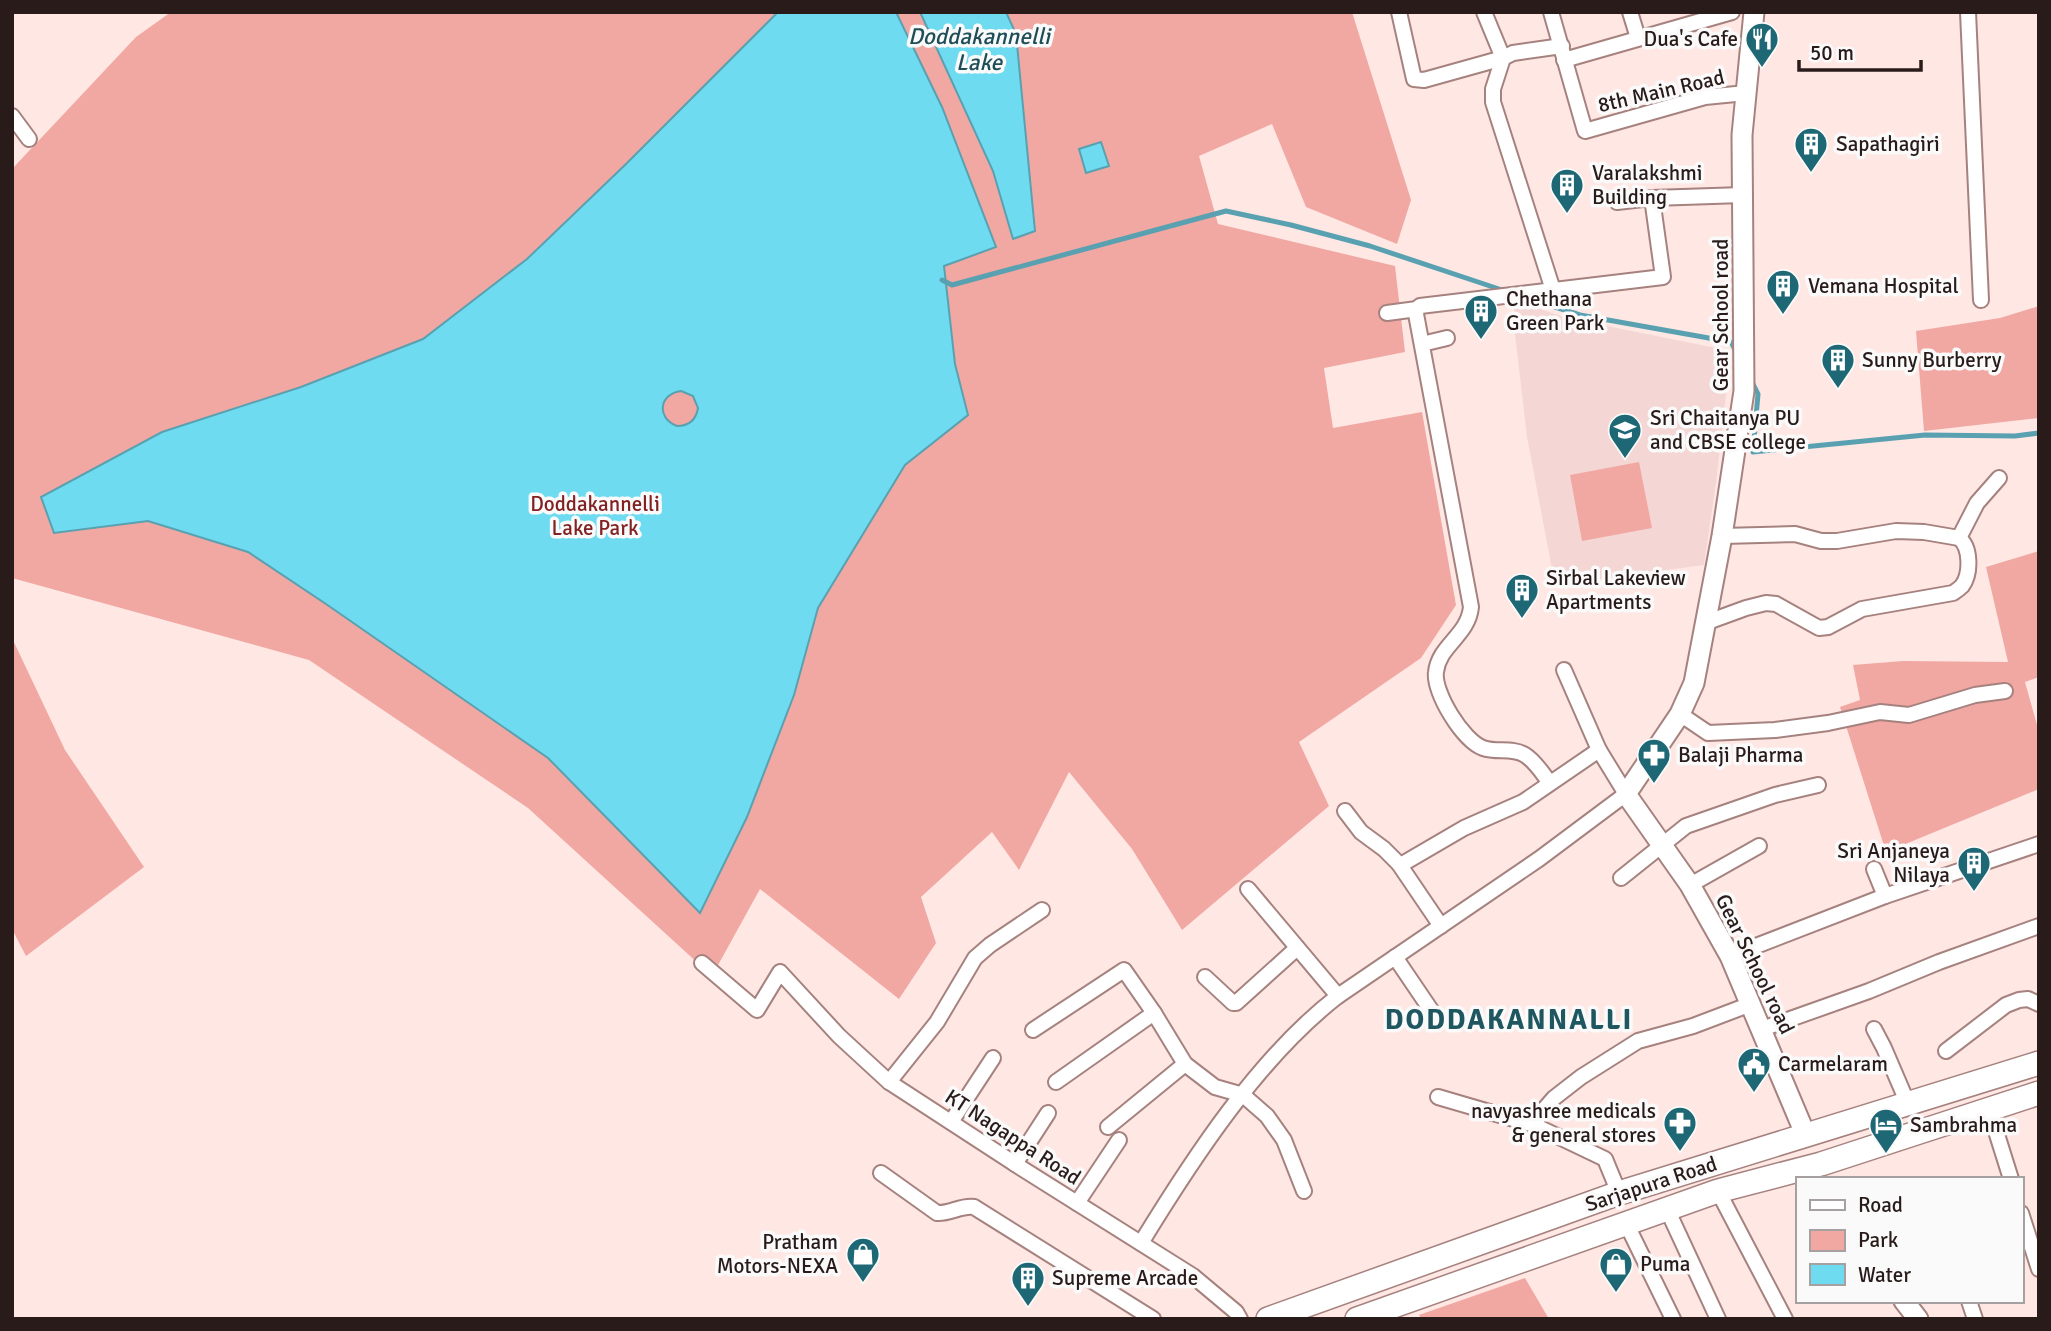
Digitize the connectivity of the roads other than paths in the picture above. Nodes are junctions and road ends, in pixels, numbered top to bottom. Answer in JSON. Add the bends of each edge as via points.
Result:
{"nodes":[{"id":1,"x":1399,"y":12,"type":"edge"},
{"id":2,"x":1484,"y":12,"type":"edge"},
{"id":3,"x":1551,"y":12,"type":"edge"},
{"id":4,"x":1630,"y":12,"type":"edge"},
{"id":5,"x":1732,"y":12,"type":"edge"},
{"id":6,"x":1754,"y":12,"type":"edge"},
{"id":7,"x":1968,"y":12,"type":"edge"},
{"id":8,"x":1638,"y":38,"type":"junction"},
{"id":9,"x":1563,"y":53,"type":"junction"},
{"id":10,"x":1503,"y":58,"type":"junction"},
{"id":11,"x":1746,"y":93,"type":"junction"},
{"id":12,"x":12,"y":116,"type":"edge"},
{"id":13,"x":29,"y":139,"type":"dead end"},
{"id":14,"x":1744,"y":195,"type":"junction"},
{"id":15,"x":1652,"y":198,"type":"junction"},
{"id":16,"x":1618,"y":202,"type":"dead end"},
{"id":17,"x":1553,"y":290,"type":"junction"},
{"id":18,"x":1981,"y":300,"type":"dead end"},
{"id":19,"x":1416,"y":309,"type":"junction"},
{"id":20,"x":1387,"y":313,"type":"dead end"},
{"id":21,"x":1447,"y":338,"type":"dead end"},
{"id":22,"x":1422,"y":344,"type":"junction"},
{"id":23,"x":1999,"y":478,"type":"dead end"},
{"id":24,"x":1722,"y":536,"type":"junction"},
{"id":25,"x":1959,"y":538,"type":"junction"},
{"id":26,"x":1705,"y":623,"type":"junction"},
{"id":27,"x":1564,"y":670,"type":"dead end"},
{"id":28,"x":2005,"y":691,"type":"dead end"},
{"id":29,"x":1680,"y":714,"type":"junction"},
{"id":30,"x":1599,"y":750,"type":"junction"},
{"id":31,"x":1550,"y":783,"type":"junction"},
{"id":32,"x":1818,"y":785,"type":"dead end"},
{"id":33,"x":1626,"y":794,"type":"junction"},
{"id":34,"x":1345,"y":811,"type":"dead end"},
{"id":35,"x":2039,"y":844,"type":"edge"},
{"id":36,"x":1662,"y":845,"type":"junction"},
{"id":37,"x":1759,"y":846,"type":"dead end"},
{"id":38,"x":1399,"y":864,"type":"junction"},
{"id":39,"x":1874,"y":869,"type":"dead end"},
{"id":40,"x":1621,"y":878,"type":"dead end"},
{"id":41,"x":1690,"y":885,"type":"junction"},
{"id":42,"x":1248,"y":889,"type":"dead end"},
{"id":43,"x":1885,"y":896,"type":"junction"},
{"id":44,"x":1042,"y":910,"type":"dead end"},
{"id":45,"x":1441,"y":926,"type":"junction"},
{"id":46,"x":2039,"y":926,"type":"edge"},
{"id":47,"x":1297,"y":948,"type":"junction"},
{"id":48,"x":1730,"y":956,"type":"junction"},
{"id":49,"x":1395,"y":957,"type":"junction"},
{"id":50,"x":702,"y":962,"type":"dead end"},
{"id":51,"x":1205,"y":977,"type":"dead end"},
{"id":52,"x":1338,"y":996,"type":"junction"},
{"id":53,"x":1751,"y":1004,"type":"junction"},
{"id":54,"x":2039,"y":1004,"type":"edge"},
{"id":55,"x":1154,"y":1013,"type":"junction"},
{"id":56,"x":1433,"y":1013,"type":"dead end"},
{"id":57,"x":1762,"y":1029,"type":"junction"},
{"id":58,"x":1874,"y":1029,"type":"dead end"},
{"id":59,"x":1033,"y":1030,"type":"dead end"},
{"id":60,"x":1946,"y":1051,"type":"dead end"},
{"id":61,"x":993,"y":1058,"type":"dead end"},
{"id":62,"x":2039,"y":1063,"type":"edge"},
{"id":63,"x":1185,"y":1065,"type":"junction"},
{"id":64,"x":889,"y":1082,"type":"junction"},
{"id":65,"x":1056,"y":1082,"type":"dead end"},
{"id":66,"x":2039,"y":1093,"type":"edge"},
{"id":67,"x":1242,"y":1095,"type":"junction"},
{"id":68,"x":1438,"y":1097,"type":"dead end"},
{"id":69,"x":1908,"y":1104,"type":"junction"},
{"id":70,"x":1989,"y":1109,"type":"junction"},
{"id":71,"x":1048,"y":1113,"type":"dead end"},
{"id":72,"x":951,"y":1122,"type":"junction"},
{"id":73,"x":1534,"y":1125,"type":"junction"},
{"id":74,"x":1108,"y":1127,"type":"dead end"},
{"id":75,"x":1806,"y":1136,"type":"junction"},
{"id":76,"x":1119,"y":1140,"type":"dead end"},
{"id":77,"x":1015,"y":1164,"type":"junction"},
{"id":78,"x":1825,"y":1172,"type":"edge"},
{"id":79,"x":881,"y":1173,"type":"dead end"},
{"id":80,"x":1796,"y":1177,"type":"edge"},
{"id":81,"x":1797,"y":1177,"type":"edge"},
{"id":82,"x":2010,"y":1177,"type":"edge"},
{"id":83,"x":1304,"y":1191,"type":"dead end"},
{"id":84,"x":1718,"y":1191,"type":"junction"},
{"id":85,"x":1619,"y":1193,"type":"junction"},
{"id":86,"x":1077,"y":1203,"type":"junction"},
{"id":87,"x":1667,"y":1209,"type":"junction"},
{"id":88,"x":2023,"y":1219,"type":"edge"},
{"id":89,"x":1626,"y":1223,"type":"junction"},
{"id":90,"x":1141,"y":1242,"type":"junction"},
{"id":91,"x":2039,"y":1269,"type":"edge"},
{"id":92,"x":1906,"y":1303,"type":"edge"},
{"id":93,"x":1153,"y":1319,"type":"edge"},
{"id":94,"x":1240,"y":1319,"type":"edge"},
{"id":95,"x":1268,"y":1319,"type":"edge"},
{"id":96,"x":1357,"y":1319,"type":"edge"},
{"id":97,"x":1673,"y":1319,"type":"edge"},
{"id":98,"x":1718,"y":1319,"type":"edge"},
{"id":99,"x":1785,"y":1319,"type":"edge"},
{"id":100,"x":1918,"y":1319,"type":"edge"}],
"edges":[{"from":1,"to":10,"type":"street","via":[[1414,79]]},
{"from":2,"to":10,"type":"street"},
{"from":3,"to":9,"type":"street"},
{"from":4,"to":8,"type":"street"},
{"from":5,"to":8,"type":"street"},
{"from":6,"to":11,"type":"main road","name":"Gear School road"},
{"from":7,"to":18,"type":"street"},
{"from":8,"to":9,"type":"street"},
{"from":9,"to":10,"type":"street","via":[[1513,53]]},
{"from":9,"to":11,"type":"street","name":"8th Main Road","via":[[1585,131],[1705,97]]},
{"from":10,"to":17,"type":"street","via":[[1493,102]]},
{"from":11,"to":14,"type":"main road","name":"Gear School road"},
{"from":12,"to":13,"type":"street"},
{"from":14,"to":15,"type":"street"},
{"from":14,"to":24,"type":"main road","name":"Gear School road","via":[[1744,391]]},
{"from":15,"to":16,"type":"street"},
{"from":15,"to":17,"type":"street","via":[[1663,277]]},
{"from":17,"to":19,"type":"street"},
{"from":19,"to":20,"type":"street"},
{"from":19,"to":22,"type":"street"},
{"from":21,"to":22,"type":"street"},
{"from":22,"to":31,"type":"street","via":[[1471,607],[1462,631],[1438,660],[1435,677],[1453,720],[1471,740],[1482,748],[1515,750],[1527,756]]},
{"from":23,"to":25,"type":"street","via":[[1977,503]]},
{"from":24,"to":25,"type":"street","via":[[1795,534],[1837,541],[1896,531]]},
{"from":24,"to":26,"type":"main road","name":"Gear School road"},
{"from":25,"to":26,"type":"street","via":[[1966,546],[1967,577],[1953,593],[1862,609],[1828,627],[1819,628],[1766,603]]},
{"from":26,"to":29,"type":"main road","name":"Gear School road","via":[[1694,683]]},
{"from":27,"to":30,"type":"street"},
{"from":28,"to":29,"type":"street","via":[[1909,715],[1880,712],[1763,731],[1708,733]]},
{"from":29,"to":33,"type":"main road","name":"Gear School road"},
{"from":30,"to":31,"type":"street"},
{"from":30,"to":33,"type":"street"},
{"from":31,"to":38,"type":"street","via":[[1523,802]]},
{"from":32,"to":36,"type":"street","via":[[1725,811],[1686,827]]},
{"from":33,"to":36,"type":"main road","name":"Gear School road"},
{"from":33,"to":45,"type":"street"},
{"from":34,"to":38,"type":"street","via":[[1361,832]]},
{"from":35,"to":43,"type":"street"},
{"from":36,"to":40,"type":"street"},
{"from":36,"to":41,"type":"main road","name":"Gear School road"},
{"from":37,"to":41,"type":"street"},
{"from":38,"to":45,"type":"street"},
{"from":39,"to":43,"type":"street"},
{"from":41,"to":48,"type":"main road","name":"Gear School road"},
{"from":42,"to":47,"type":"street"},
{"from":43,"to":48,"type":"street"},
{"from":44,"to":64,"type":"street","via":[[975,958],[937,1022]]},
{"from":45,"to":49,"type":"street"},
{"from":46,"to":57,"type":"street"},
{"from":47,"to":51,"type":"street","via":[[1236,1003]]},
{"from":47,"to":52,"type":"street"},
{"from":48,"to":53,"type":"main road","name":"Gear School road"},
{"from":49,"to":52,"type":"street"},
{"from":49,"to":56,"type":"street"},
{"from":50,"to":64,"type":"street","name":"KT Nagappa Road","via":[[757,1010],[780,972]]},
{"from":52,"to":67,"type":"street","via":[[1311,1017]]},
{"from":53,"to":57,"type":"main road","name":"Gear School road"},
{"from":53,"to":73,"type":"street","via":[[1637,1041],[1554,1098]]},
{"from":54,"to":60,"type":"street","via":[[2028,999],[2006,1006]]},
{"from":55,"to":59,"type":"street","via":[[1124,970]]},
{"from":55,"to":63,"type":"street"},
{"from":55,"to":65,"type":"street"},
{"from":57,"to":75,"type":"main road","name":"Gear School road"},
{"from":58,"to":69,"type":"street"},
{"from":61,"to":72,"type":"street"},
{"from":62,"to":69,"type":"main road","name":"Sarjapura Road"},
{"from":63,"to":67,"type":"street","via":[[1215,1087]]},
{"from":63,"to":74,"type":"street"},
{"from":64,"to":72,"type":"street","name":"KT Nagappa Road"},
{"from":66,"to":70,"type":"main road","name":"Sarjapura Road"},
{"from":67,"to":83,"type":"street","via":[[1267,1116],[1284,1140]]},
{"from":67,"to":90,"type":"street"},
{"from":68,"to":73,"type":"street"},
{"from":69,"to":75,"type":"main road","name":"Sarjapura Road"},
{"from":70,"to":78,"type":"main road","name":"Sarjapura Road"},
{"from":70,"to":82,"type":"street"},
{"from":71,"to":77,"type":"street"},
{"from":72,"to":77,"type":"street","name":"KT Nagappa Road"},
{"from":73,"to":85,"type":"street","via":[[1605,1159]]},
{"from":75,"to":85,"type":"main road","name":"Sarjapura Road"},
{"from":76,"to":86,"type":"street"},
{"from":77,"to":86,"type":"street","name":"KT Nagappa Road"},
{"from":78,"to":81,"type":"main road","name":"Sarjapura Road"},
{"from":79,"to":93,"type":"street","via":[[937,1213],[974,1207]]},
{"from":80,"to":84,"type":"main road","name":"Sarjapura Road"},
{"from":84,"to":87,"type":"main road","name":"Sarjapura Road"},
{"from":84,"to":99,"type":"street"},
{"from":85,"to":95,"type":"main road","name":"Sarjapura Road"},
{"from":86,"to":90,"type":"street","name":"KT Nagappa Road"},
{"from":87,"to":89,"type":"main road","name":"Sarjapura Road"},
{"from":87,"to":98,"type":"street"},
{"from":88,"to":91,"type":"street"},
{"from":89,"to":96,"type":"main road","name":"Sarjapura Road"},
{"from":89,"to":97,"type":"street"},
{"from":90,"to":94,"type":"street","name":"KT Nagappa Road","via":[[1193,1276]]},
{"from":92,"to":100,"type":"main road"}]}
